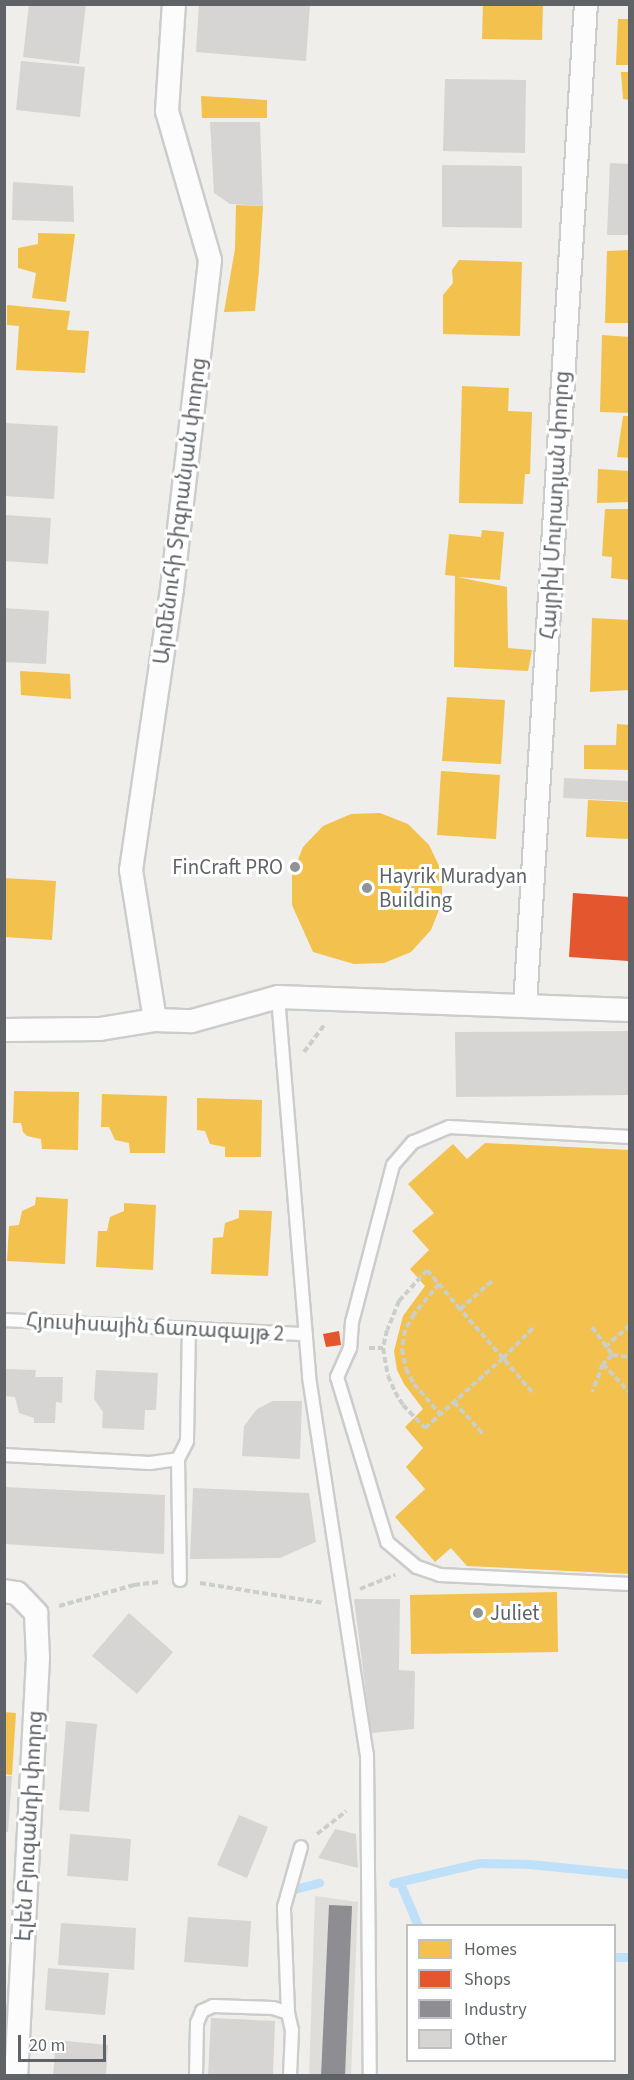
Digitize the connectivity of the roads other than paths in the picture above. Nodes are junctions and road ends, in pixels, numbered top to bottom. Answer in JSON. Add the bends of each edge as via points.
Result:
{"nodes":[{"id":1,"x":174,"y":4,"type":"edge"},
{"id":2,"x":586,"y":4,"type":"edge"},
{"id":3,"x":278,"y":997,"type":"junction"},
{"id":4,"x":525,"y":1006,"type":"junction"},
{"id":5,"x":630,"y":1010,"type":"edge"},
{"id":6,"x":155,"y":1020,"type":"junction"},
{"id":7,"x":4,"y":1030,"type":"edge"},
{"id":8,"x":630,"y":1137,"type":"edge"},
{"id":9,"x":4,"y":1320,"type":"edge"},
{"id":10,"x":189,"y":1329,"type":"junction"},
{"id":11,"x":306,"y":1334,"type":"junction"},
{"id":12,"x":4,"y":1455,"type":"edge"},
{"id":13,"x":178,"y":1459,"type":"junction"},
{"id":14,"x":180,"y":1580,"type":"road end"},
{"id":15,"x":630,"y":1584,"type":"edge"},
{"id":16,"x":4,"y":1591,"type":"edge"},
{"id":17,"x":301,"y":1847,"type":"road end"},
{"id":18,"x":288,"y":2013,"type":"junction"},
{"id":19,"x":16,"y":2076,"type":"edge"},
{"id":20,"x":196,"y":2076,"type":"edge"},
{"id":21,"x":290,"y":2076,"type":"edge"},
{"id":22,"x":370,"y":2076,"type":"edge"}],
"edges":[{"from":1,"to":6,"type":"street","name":"Արմենուհի Տիգրանյան փողոց","via":[[167,111],[210,260],[172,589],[132,870]]},
{"from":2,"to":4,"type":"street","name":"Հայրիկ Մուրադյան փողոց"},
{"from":3,"to":4,"type":"street"},
{"from":3,"to":6,"type":"street","via":[[192,1021]]},
{"from":3,"to":11,"type":"lane"},
{"from":4,"to":5,"type":"street"},
{"from":6,"to":7,"type":"street","via":[[100,1029]]},
{"from":8,"to":15,"type":"lane","via":[[449,1127],[413,1142],[393,1165],[352,1322],[350,1347],[337,1377],[387,1542],[417,1567],[440,1575]]},
{"from":9,"to":10,"type":"lane","name":"Հյուսիսային ճառագայթ 2"},
{"from":10,"to":11,"type":"lane","name":"Հյուսիսային ճառագայթ 2"},
{"from":10,"to":13,"type":"lane","via":[[187,1441]]},
{"from":11,"to":22,"type":"lane","via":[[309,1377],[368,1755]]},
{"from":12,"to":13,"type":"lane","via":[[150,1463]]},
{"from":13,"to":14,"type":"lane"},
{"from":16,"to":19,"type":"street","name":"Էլեն Բյուզանդի փողոց","via":[[17,1593],[36,1613],[38,1658]]},
{"from":17,"to":18,"type":"lane","via":[[284,1907]]},
{"from":18,"to":20,"type":"lane","via":[[273,2008],[213,2006],[202,2011],[197,2023]]},
{"from":18,"to":21,"type":"lane","via":[[292,2030]]}]}
